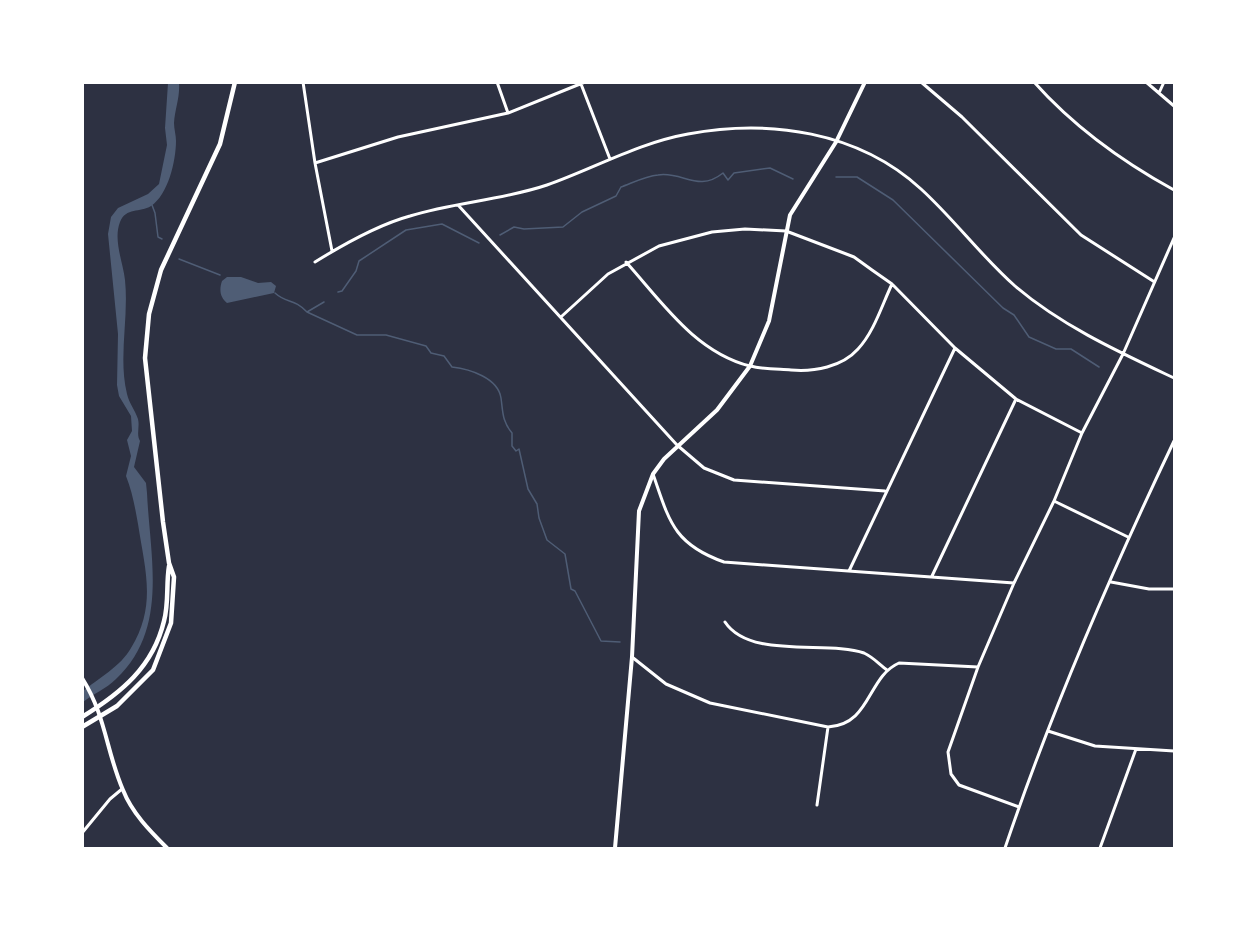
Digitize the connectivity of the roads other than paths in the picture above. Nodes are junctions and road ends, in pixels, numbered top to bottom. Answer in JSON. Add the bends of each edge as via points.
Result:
{"nodes":[{"id":1,"x":235,"y":82,"type":"edge"},
{"id":2,"x":303,"y":82,"type":"edge"},
{"id":3,"x":497,"y":82,"type":"edge"},
{"id":4,"x":865,"y":82,"type":"edge"},
{"id":5,"x":921,"y":82,"type":"edge"},
{"id":6,"x":1035,"y":82,"type":"edge"},
{"id":7,"x":1146,"y":82,"type":"edge"},
{"id":8,"x":1164,"y":82,"type":"edge"},
{"id":9,"x":582,"y":83,"type":"edge"},
{"id":10,"x":1159,"y":93,"type":"junction"},
{"id":11,"x":1174,"y":106,"type":"edge"},
{"id":12,"x":508,"y":113,"type":"junction"},
{"id":13,"x":836,"y":141,"type":"junction"},
{"id":14,"x":610,"y":159,"type":"junction"},
{"id":15,"x":315,"y":163,"type":"junction"},
{"id":16,"x":1174,"y":190,"type":"edge"},
{"id":17,"x":458,"y":205,"type":"junction"},
{"id":18,"x":786,"y":231,"type":"junction"},
{"id":19,"x":1174,"y":238,"type":"edge"},
{"id":20,"x":332,"y":251,"type":"junction"},
{"id":21,"x":315,"y":262,"type":"dead end"},
{"id":22,"x":626,"y":262,"type":"junction"},
{"id":23,"x":1153,"y":281,"type":"junction"},
{"id":24,"x":892,"y":284,"type":"junction"},
{"id":25,"x":562,"y":316,"type":"junction"},
{"id":26,"x":955,"y":348,"type":"junction"},
{"id":27,"x":1123,"y":354,"type":"junction"},
{"id":28,"x":750,"y":366,"type":"junction"},
{"id":29,"x":1174,"y":378,"type":"edge"},
{"id":30,"x":1016,"y":399,"type":"junction"},
{"id":31,"x":1082,"y":433,"type":"junction"},
{"id":32,"x":1174,"y":441,"type":"edge"},
{"id":33,"x":677,"y":445,"type":"junction"},
{"id":34,"x":653,"y":474,"type":"junction"},
{"id":35,"x":885,"y":491,"type":"junction"},
{"id":36,"x":1054,"y":501,"type":"junction"},
{"id":37,"x":1129,"y":537,"type":"junction"},
{"id":38,"x":169,"y":563,"type":"junction"},
{"id":39,"x":849,"y":571,"type":"junction"},
{"id":40,"x":932,"y":576,"type":"junction"},
{"id":41,"x":1111,"y":582,"type":"junction"},
{"id":42,"x":1014,"y":583,"type":"junction"},
{"id":43,"x":1174,"y":590,"type":"edge"},
{"id":44,"x":725,"y":622,"type":"dead end"},
{"id":45,"x":632,"y":657,"type":"junction"},
{"id":46,"x":978,"y":667,"type":"junction"},
{"id":47,"x":887,"y":670,"type":"junction"},
{"id":48,"x":83,"y":679,"type":"edge"},
{"id":49,"x":99,"y":706,"type":"junction"},
{"id":50,"x":102,"y":715,"type":"junction"},
{"id":51,"x":82,"y":717,"type":"edge"},
{"id":52,"x":82,"y":727,"type":"edge"},
{"id":53,"x":828,"y":727,"type":"junction"},
{"id":54,"x":1047,"y":732,"type":"junction"},
{"id":55,"x":1136,"y":749,"type":"junction"},
{"id":56,"x":1174,"y":751,"type":"edge"},
{"id":57,"x":122,"y":789,"type":"junction"},
{"id":58,"x":817,"y":805,"type":"dead end"},
{"id":59,"x":1019,"y":807,"type":"junction"},
{"id":60,"x":82,"y":833,"type":"edge"},
{"id":61,"x":167,"y":849,"type":"edge"},
{"id":62,"x":615,"y":849,"type":"edge"},
{"id":63,"x":1005,"y":849,"type":"edge"},
{"id":64,"x":1100,"y":849,"type":"edge"}],
"edges":[{"from":1,"to":38,"type":"main road","via":[[220,144],[161,270],[149,314],[146,358]]},
{"from":2,"to":15,"type":"street"},
{"from":3,"to":12,"type":"street"},
{"from":4,"to":13,"type":"street"},
{"from":5,"to":23,"type":"street","via":[[962,117],[1081,235]]},
{"from":6,"to":16,"type":"street","via":[[1101,145]]},
{"from":7,"to":10,"type":"street"},
{"from":8,"to":10,"type":"street"},
{"from":9,"to":12,"type":"street"},
{"from":9,"to":14,"type":"street"},
{"from":10,"to":11,"type":"street"},
{"from":12,"to":15,"type":"street","via":[[398,136]]},
{"from":13,"to":14,"type":"street","via":[[794,130],[747,127],[663,139]]},
{"from":13,"to":18,"type":"street","via":[[801,196]]},
{"from":13,"to":27,"type":"street","via":[[878,158],[920,188],[1014,285],[1069,325]]},
{"from":14,"to":17,"type":"street","via":[[538,188]]},
{"from":15,"to":20,"type":"street"},
{"from":17,"to":20,"type":"street","via":[[393,221]]},
{"from":17,"to":25,"type":"street"},
{"from":18,"to":22,"type":"street","via":[[704,233],[659,246]]},
{"from":18,"to":24,"type":"street","via":[[854,257]]},
{"from":18,"to":28,"type":"street","via":[[769,321]]},
{"from":19,"to":23,"type":"street"},
{"from":20,"to":21,"type":"street"},
{"from":22,"to":25,"type":"street"},
{"from":22,"to":28,"type":"street","via":[[697,340]]},
{"from":23,"to":27,"type":"street"},
{"from":24,"to":26,"type":"street"},
{"from":24,"to":28,"type":"street","via":[[865,340],[841,361],[803,371]]},
{"from":25,"to":33,"type":"street"},
{"from":26,"to":30,"type":"street"},
{"from":26,"to":35,"type":"street"},
{"from":27,"to":29,"type":"street"},
{"from":27,"to":31,"type":"street"},
{"from":28,"to":33,"type":"street","via":[[717,410]]},
{"from":30,"to":31,"type":"street"},
{"from":30,"to":40,"type":"street"},
{"from":31,"to":36,"type":"street"},
{"from":32,"to":37,"type":"street"},
{"from":33,"to":34,"type":"street"},
{"from":33,"to":35,"type":"street","via":[[704,468],[734,480]]},
{"from":34,"to":39,"type":"street","via":[[674,527],[699,553],[724,561]]},
{"from":34,"to":45,"type":"street","via":[[639,511]]},
{"from":35,"to":39,"type":"street"},
{"from":36,"to":37,"type":"street"},
{"from":36,"to":42,"type":"street"},
{"from":37,"to":41,"type":"street"},
{"from":38,"to":49,"type":"main road","via":[[164,621],[148,661],[133,680]]},
{"from":38,"to":50,"type":"main road","via":[[175,603],[163,648],[153,670],[134,692]]},
{"from":39,"to":40,"type":"street"},
{"from":40,"to":42,"type":"street"},
{"from":41,"to":43,"type":"street"},
{"from":41,"to":54,"type":"street"},
{"from":42,"to":46,"type":"street"},
{"from":44,"to":47,"type":"street","via":[[732,631],[769,644],[861,652]]},
{"from":45,"to":53,"type":"street","via":[[666,684],[710,703]]},
{"from":45,"to":62,"type":"street"},
{"from":46,"to":47,"type":"street","via":[[909,661]]},
{"from":46,"to":59,"type":"street","via":[[948,752],[949,767],[959,785]]},
{"from":47,"to":53,"type":"street","via":[[860,713],[843,724]]},
{"from":48,"to":49,"type":"street"},
{"from":49,"to":50,"type":"street"},
{"from":49,"to":51,"type":"main road"},
{"from":50,"to":52,"type":"main road"},
{"from":50,"to":57,"type":"street"},
{"from":53,"to":58,"type":"street"},
{"from":54,"to":55,"type":"street","via":[[1095,746]]},
{"from":54,"to":59,"type":"street"},
{"from":55,"to":56,"type":"street"},
{"from":55,"to":64,"type":"street"},
{"from":57,"to":60,"type":"street"},
{"from":57,"to":61,"type":"street","via":[[142,822]]},
{"from":59,"to":63,"type":"street"}]}
